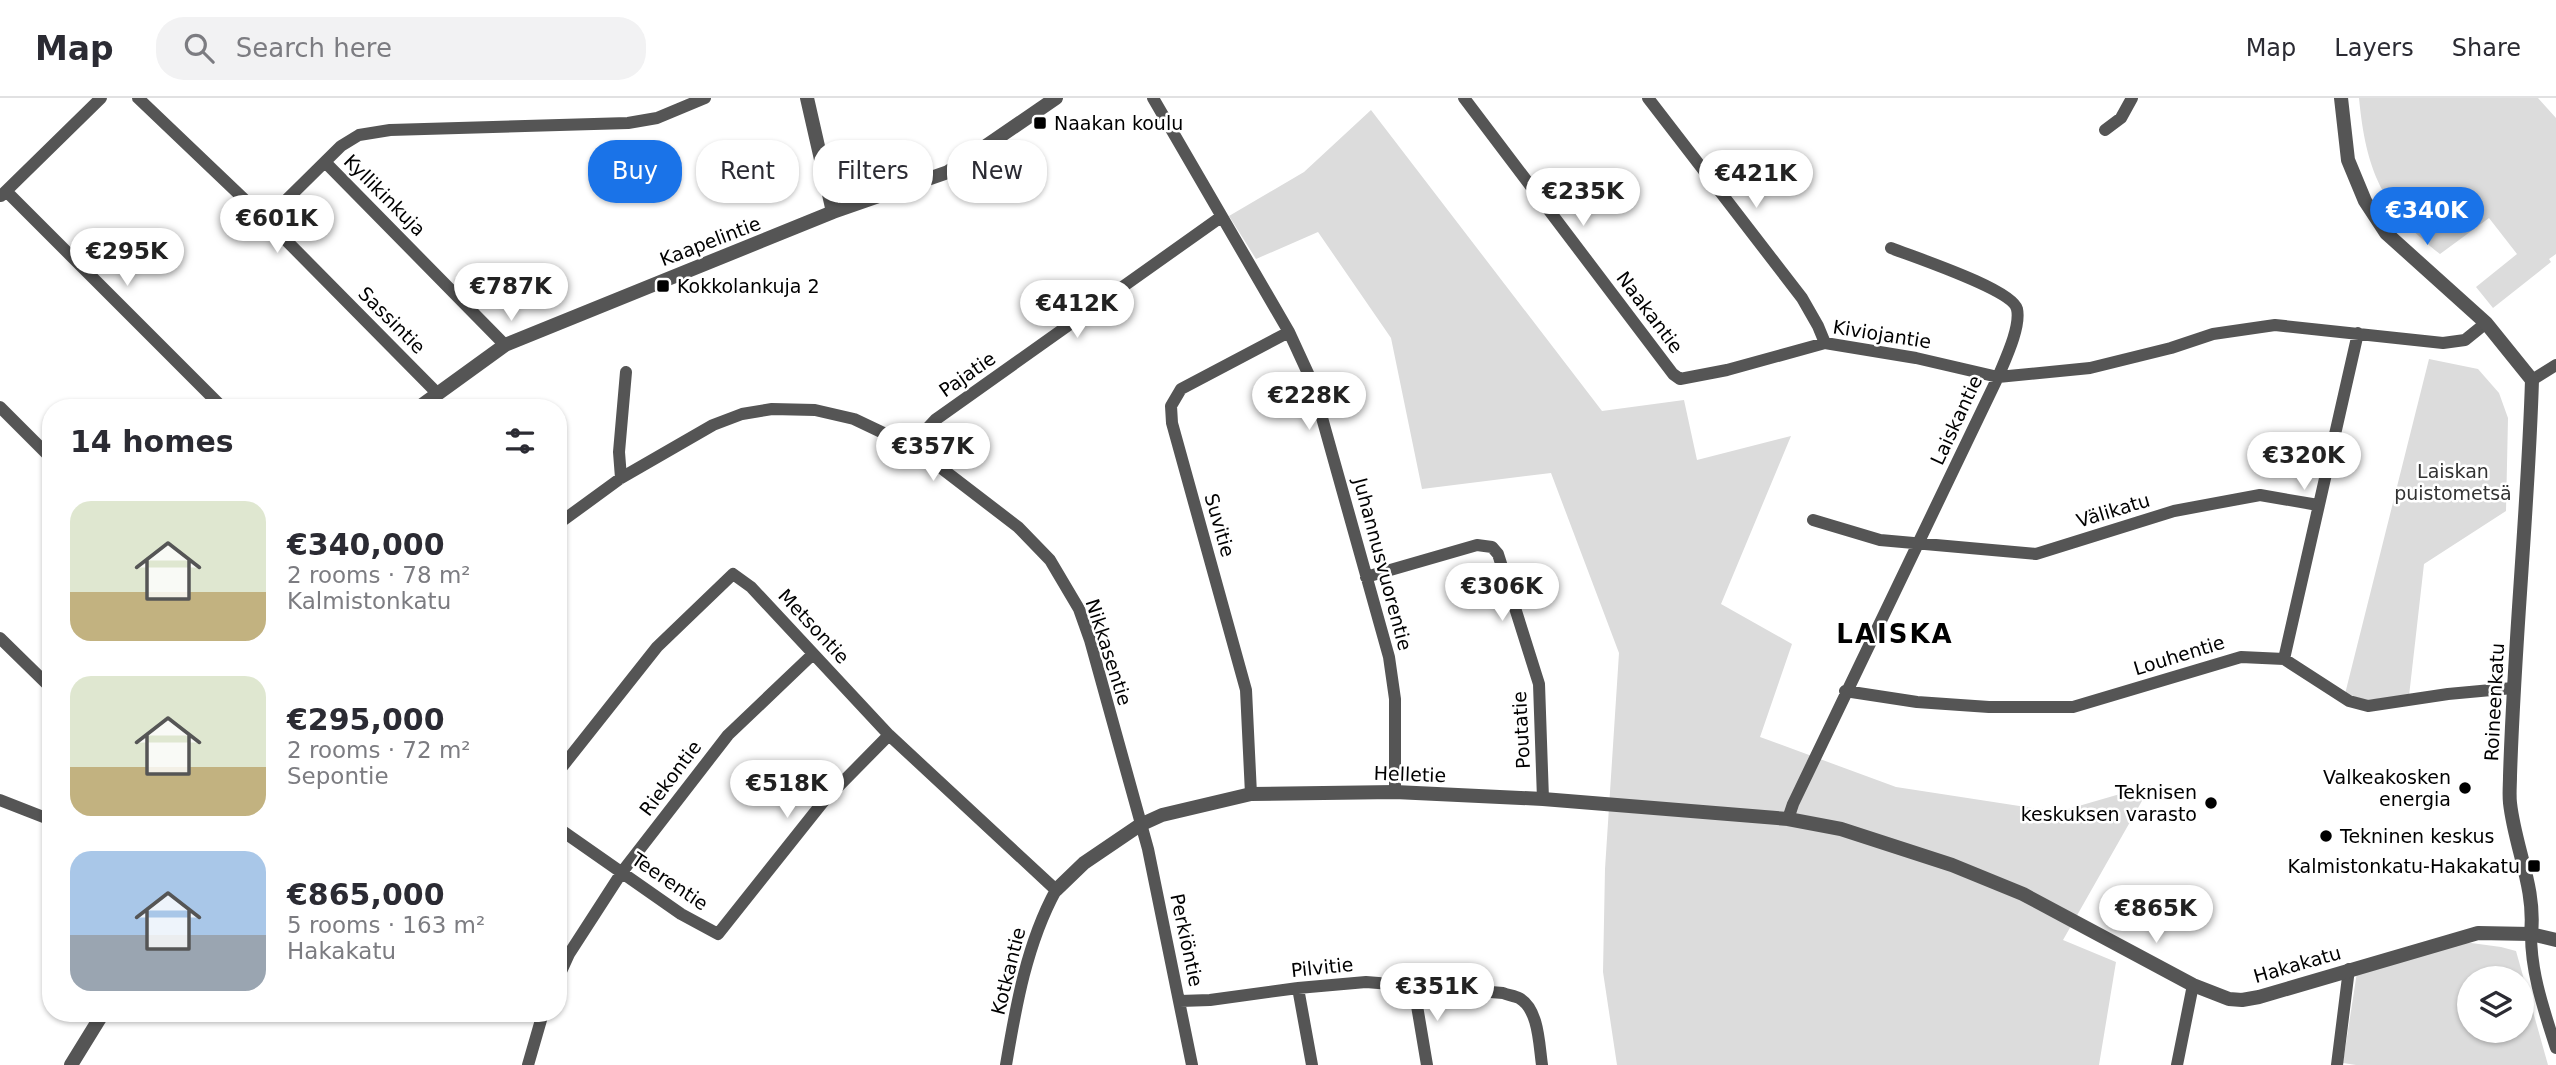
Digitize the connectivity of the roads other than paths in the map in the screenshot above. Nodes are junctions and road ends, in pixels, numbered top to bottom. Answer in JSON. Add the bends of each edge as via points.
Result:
{"nodes":[{"id":1,"x":101,"y":98,"type":"edge"},
{"id":2,"x":138,"y":98,"type":"edge"},
{"id":3,"x":705,"y":98,"type":"edge"},
{"id":4,"x":807,"y":98,"type":"edge"},
{"id":5,"x":1056,"y":98,"type":"edge"},
{"id":6,"x":1153,"y":98,"type":"edge"},
{"id":7,"x":1464,"y":98,"type":"edge"},
{"id":8,"x":1648,"y":98,"type":"edge"},
{"id":9,"x":2132,"y":98,"type":"edge"},
{"id":10,"x":2341,"y":98,"type":"edge"},
{"id":11,"x":2105,"y":130,"type":"dead end"},
{"id":12,"x":325,"y":162,"type":"junction"},
{"id":13,"x":3,"y":194,"type":"edge"},
{"id":14,"x":832,"y":212,"type":"junction"},
{"id":15,"x":1221,"y":217,"type":"junction"},
{"id":16,"x":266,"y":220,"type":"junction"},
{"id":17,"x":1891,"y":248,"type":"dead end"},
{"id":18,"x":2486,"y":323,"type":"junction"},
{"id":19,"x":1289,"y":332,"type":"junction"},
{"id":20,"x":2358,"y":333,"type":"junction"},
{"id":21,"x":1825,"y":343,"type":"junction"},
{"id":22,"x":505,"y":345,"type":"junction"},
{"id":23,"x":2556,"y":365,"type":"edge"},
{"id":24,"x":626,"y":372,"type":"dead end"},
{"id":25,"x":1998,"y":377,"type":"junction"},
{"id":26,"x":1680,"y":379,"type":"joint"},
{"id":27,"x":2532,"y":380,"type":"junction"},
{"id":28,"x":437,"y":393,"type":"junction"},
{"id":29,"x":214,"y":399,"type":"edge"},
{"id":30,"x":429,"y":399,"type":"edge"},
{"id":31,"x":0,"y":407,"type":"edge"},
{"id":32,"x":42,"y":448,"type":"edge"},
{"id":33,"x":915,"y":448,"type":"junction"},
{"id":34,"x":621,"y":478,"type":"junction"},
{"id":35,"x":2318,"y":505,"type":"junction"},
{"id":36,"x":567,"y":517,"type":"edge"},
{"id":37,"x":1813,"y":520,"type":"dead end"},
{"id":38,"x":1919,"y":542,"type":"junction"},
{"id":39,"x":1366,"y":577,"type":"junction"},
{"id":40,"x":0,"y":638,"type":"edge"},
{"id":41,"x":813,"y":654,"type":"junction"},
{"id":42,"x":2284,"y":659,"type":"junction"},
{"id":43,"x":42,"y":679,"type":"edge"},
{"id":44,"x":2513,"y":688,"type":"junction"},
{"id":45,"x":1845,"y":691,"type":"junction"},
{"id":46,"x":889,"y":735,"type":"junction"},
{"id":47,"x":567,"y":761,"type":"edge"},
{"id":48,"x":1395,"y":792,"type":"junction"},
{"id":49,"x":1251,"y":794,"type":"junction"},
{"id":50,"x":1543,"y":799,"type":"junction"},
{"id":51,"x":0,"y":800,"type":"edge"},
{"id":52,"x":42,"y":816,"type":"edge"},
{"id":53,"x":1788,"y":819,"type":"junction"},
{"id":54,"x":1140,"y":825,"type":"junction"},
{"id":55,"x":567,"y":834,"type":"edge"},
{"id":56,"x":622,"y":872,"type":"junction"},
{"id":57,"x":1056,"y":890,"type":"junction"},
{"id":58,"x":2531,"y":934,"type":"junction"},
{"id":59,"x":2556,"y":940,"type":"edge"},
{"id":60,"x":567,"y":958,"type":"edge"},
{"id":61,"x":2349,"y":969,"type":"junction"},
{"id":62,"x":2193,"y":985,"type":"junction"},
{"id":63,"x":1298,"y":988,"type":"junction"},
{"id":64,"x":1414,"y":988,"type":"junction"},
{"id":65,"x":1180,"y":1001,"type":"junction"},
{"id":66,"x":97,"y":1022,"type":"edge"},
{"id":67,"x":541,"y":1022,"type":"edge"},
{"id":68,"x":2556,"y":1048,"type":"edge"},
{"id":69,"x":71,"y":1065,"type":"edge"},
{"id":70,"x":528,"y":1065,"type":"edge"},
{"id":71,"x":1006,"y":1065,"type":"edge"},
{"id":72,"x":1192,"y":1065,"type":"edge"},
{"id":73,"x":1312,"y":1065,"type":"edge"},
{"id":74,"x":1427,"y":1065,"type":"edge"},
{"id":75,"x":1542,"y":1065,"type":"edge"},
{"id":76,"x":2177,"y":1065,"type":"edge"},
{"id":77,"x":2337,"y":1065,"type":"edge"}],
"edges":[{"from":1,"to":13,"type":"street"},
{"from":2,"to":16,"type":"street","name":"Sassintie"},
{"from":3,"to":12,"type":"street","via":[[657,118],[628,122],[359,135]]},
{"from":4,"to":14,"type":"street"},
{"from":5,"to":14,"type":"street","name":"Kaapelintie","via":[[960,166]]},
{"from":6,"to":15,"type":"street","name":"Juhannusvuorentie"},
{"from":7,"to":26,"type":"street","name":"Naakantie"},
{"from":8,"to":21,"type":"street","via":[[1802,298]]},
{"from":9,"to":11,"type":"street","via":[[2121,118]]},
{"from":10,"to":18,"type":"street","via":[[2348,160],[2365,201],[2386,233]]},
{"from":12,"to":16,"type":"street"},
{"from":12,"to":22,"type":"street","name":"Kyllikinkuja"},
{"from":13,"to":29,"type":"street"},
{"from":14,"to":22,"type":"street","name":"Kaapelintie"},
{"from":15,"to":19,"type":"street","name":"Juhannusvuorentie"},
{"from":15,"to":33,"type":"street","name":"Pajatie","via":[[935,421]]},
{"from":16,"to":28,"type":"street","name":"Sassintie"},
{"from":17,"to":25,"type":"street","via":[[2009,297],[2017,307],[2017,320]]},
{"from":18,"to":20,"type":"street","name":"Laiskantie","via":[[2465,340],[2444,343]]},
{"from":18,"to":27,"type":"street"},
{"from":19,"to":39,"type":"street","name":"Juhannusvuorentie","via":[[1312,382]]},
{"from":19,"to":49,"type":"street","name":"Suvitie","via":[[1181,389],[1171,406],[1172,424],[1246,690]]},
{"from":20,"to":25,"type":"street","name":"Laiskantie","via":[[2274,325],[2213,334],[2091,368]]},
{"from":20,"to":35,"type":"street"},
{"from":21,"to":25,"type":"street","name":"Kiviojantie"},
{"from":21,"to":26,"type":"street","name":"Kiviojantie"},
{"from":22,"to":28,"type":"street","name":"Kaapelintie"},
{"from":23,"to":27,"type":"street"},
{"from":24,"to":34,"type":"street"},
{"from":25,"to":38,"type":"street","name":"Laiskantie"},
{"from":27,"to":44,"type":"street","name":"Roineenkatu"},
{"from":28,"to":30,"type":"street","name":"Kaapelintie"},
{"from":31,"to":32,"type":"street"},
{"from":33,"to":34,"type":"street","name":"Nikkasentie","via":[[854,419],[815,410],[772,408],[713,425]]},
{"from":33,"to":54,"type":"street","name":"Nikkasentie","via":[[1018,527],[1049,560],[1079,609]]},
{"from":34,"to":36,"type":"street","name":"Nikkasentie"},
{"from":35,"to":38,"type":"street","name":"Välikatu","via":[[2259,495],[2174,511],[2036,554]]},
{"from":35,"to":42,"type":"street"},
{"from":37,"to":38,"type":"street","name":"Välikatu","via":[[1880,540]]},
{"from":38,"to":45,"type":"street","name":"Laiskantie"},
{"from":39,"to":48,"type":"street","name":"Juhannusvuorentie","via":[[1389,657],[1395,699]]},
{"from":39,"to":50,"type":"street","name":"Poutatie","via":[[1477,545],[1492,547],[1498,554],[1539,684]]},
{"from":40,"to":43,"type":"street"},
{"from":41,"to":46,"type":"street","name":"Metsontie"},
{"from":41,"to":47,"type":"street","name":"Metsontie","via":[[751,587],[733,574],[657,647]]},
{"from":41,"to":56,"type":"street","name":"Riekontie","via":[[727,735]]},
{"from":42,"to":44,"type":"street","via":[[2349,701],[2368,706]]},
{"from":42,"to":45,"type":"street","name":"Louhentie","via":[[2241,657],[2073,707],[1941,704]]},
{"from":44,"to":58,"type":"street","name":"Roineenkatu","via":[[2510,804],[2531,895]]},
{"from":45,"to":53,"type":"street","name":"Laiskantie"},
{"from":46,"to":56,"type":"street","name":"Teerentie","via":[[822,802],[718,934]]},
{"from":46,"to":57,"type":"street","name":"Metsontie"},
{"from":48,"to":49,"type":"street","name":"Helletie"},
{"from":48,"to":50,"type":"street","name":"Helletie"},
{"from":49,"to":54,"type":"street","name":"Helletie"},
{"from":50,"to":53,"type":"street","name":"Helletie"},
{"from":51,"to":52,"type":"street"},
{"from":53,"to":62,"type":"street","name":"Hakakatu","via":[[1841,829],[1990,880]]},
{"from":54,"to":57,"type":"street","name":"Helletie","via":[[1104,848]]},
{"from":54,"to":65,"type":"street","name":"Perkiöntie"},
{"from":55,"to":56,"type":"street","name":"Teerentie"},
{"from":56,"to":60,"type":"street","name":"Riekontie"},
{"from":57,"to":71,"type":"street","name":"Kotkantie","via":[[1032,947]]},
{"from":58,"to":59,"type":"street","name":"Hakakatu"},
{"from":58,"to":61,"type":"street","name":"Hakakatu","via":[[2478,933]]},
{"from":58,"to":68,"type":"street","name":"Roineenkatu","via":[[2536,985]]},
{"from":61,"to":62,"type":"street","name":"Hakakatu","via":[[2242,1000]]},
{"from":61,"to":77,"type":"street"},
{"from":62,"to":76,"type":"street"},
{"from":63,"to":64,"type":"street","name":"Pilvitie","via":[[1366,982]]},
{"from":63,"to":65,"type":"street","name":"Pilvitie"},
{"from":63,"to":73,"type":"street"},
{"from":64,"to":74,"type":"street"},
{"from":64,"to":75,"type":"street","name":"Pilvitie","via":[[1503,993],[1521,999],[1535,1021]]},
{"from":65,"to":72,"type":"street","name":"Perkiöntie"},
{"from":66,"to":69,"type":"street"},
{"from":67,"to":70,"type":"street"}]}
